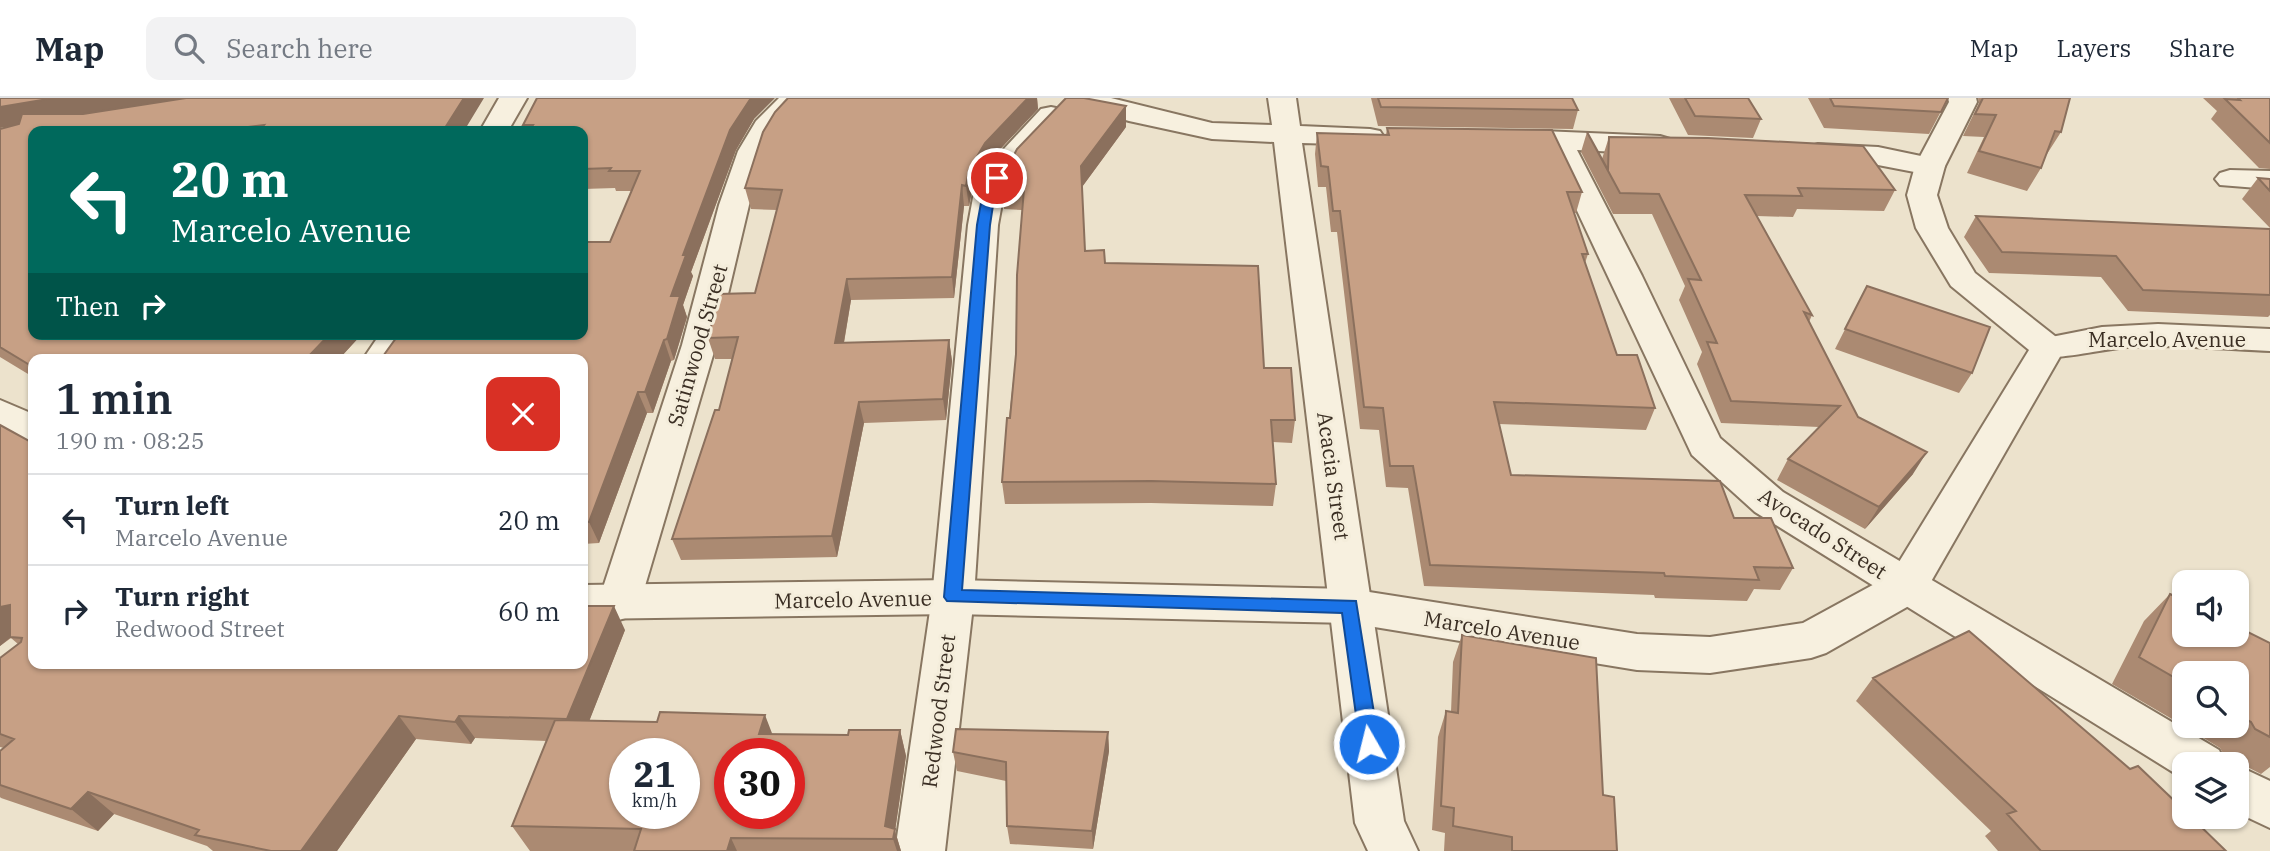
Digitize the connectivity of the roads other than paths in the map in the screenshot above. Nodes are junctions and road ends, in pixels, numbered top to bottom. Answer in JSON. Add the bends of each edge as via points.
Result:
{"nodes":[{"id":1,"x":513,"y":98,"type":"edge"},
{"id":2,"x":794,"y":98,"type":"edge"},
{"id":3,"x":1067,"y":98,"type":"edge"},
{"id":4,"x":1082,"y":98,"type":"edge"},
{"id":5,"x":1962,"y":98,"type":"edge"},
{"id":6,"x":1285,"y":116,"type":"edge"},
{"id":7,"x":497,"y":126,"type":"edge"},
{"id":8,"x":1396,"y":137,"type":"edge"},
{"id":9,"x":1518,"y":139,"type":"edge"},
{"id":10,"x":1558,"y":140,"type":"junction"},
{"id":11,"x":1683,"y":146,"type":"edge"},
{"id":12,"x":1794,"y":152,"type":"edge"},
{"id":13,"x":1930,"y":166,"type":"junction"},
{"id":14,"x":2230,"y":179,"type":"dead end"},
{"id":15,"x":2270,"y":180,"type":"edge"},
{"id":16,"x":2270,"y":340,"type":"edge"},
{"id":17,"x":2048,"y":348,"type":"junction"},
{"id":18,"x":0,"y":413,"type":"edge"},
{"id":19,"x":28,"y":427,"type":"edge"},
{"id":20,"x":1906,"y":587,"type":"junction"},
{"id":21,"x":953,"y":597,"type":"junction"},
{"id":22,"x":601,"y":603,"type":"edge"},
{"id":23,"x":1350,"y":606,"type":"junction"},
{"id":24,"x":2180,"y":752,"type":"edge"},
{"id":25,"x":2249,"y":794,"type":"edge"},
{"id":26,"x":2270,"y":806,"type":"edge"},
{"id":27,"x":920,"y":851,"type":"edge"},
{"id":28,"x":1394,"y":851,"type":"edge"}],
"edges":[{"from":1,"to":7,"type":"street"},
{"from":2,"to":22,"type":"street","name":"Satinwood Street","via":[[766,127],[752,151],[699,345]]},
{"from":3,"to":21,"type":"street","name":"Redwood Street","via":[[1004,165],[989,192]]},
{"from":4,"to":6,"type":"street","via":[[1212,131]]},
{"from":5,"to":13,"type":"street"},
{"from":6,"to":8,"type":"street"},
{"from":6,"to":23,"type":"street","name":"Acacia Street"},
{"from":9,"to":10,"type":"street"},
{"from":10,"to":11,"type":"street"},
{"from":10,"to":20,"type":"street","name":"Avocado Street","via":[[1704,446],[1769,502]]},
{"from":12,"to":13,"type":"street","via":[[1878,156]]},
{"from":13,"to":17,"type":"street","via":[[1922,195],[1932,228],[1963,279]]},
{"from":14,"to":15,"type":"street"},
{"from":16,"to":17,"type":"street","name":"Marcelo Avenue","via":[[2081,338]]},
{"from":17,"to":20,"type":"street"},
{"from":18,"to":19,"type":"street"},
{"from":20,"to":23,"type":"street","name":"Marcelo Avenue","via":[[1811,640],[1710,655],[1637,652]]},
{"from":20,"to":24,"type":"street","name":"Avocado Street"},
{"from":21,"to":22,"type":"street","name":"Marcelo Avenue"},
{"from":21,"to":23,"type":"street","name":"Marcelo Avenue"},
{"from":21,"to":27,"type":"street","name":"Redwood Street"},
{"from":23,"to":28,"type":"street","name":"Acacia Street","via":[[1380,823]]},
{"from":25,"to":26,"type":"street"}]}
